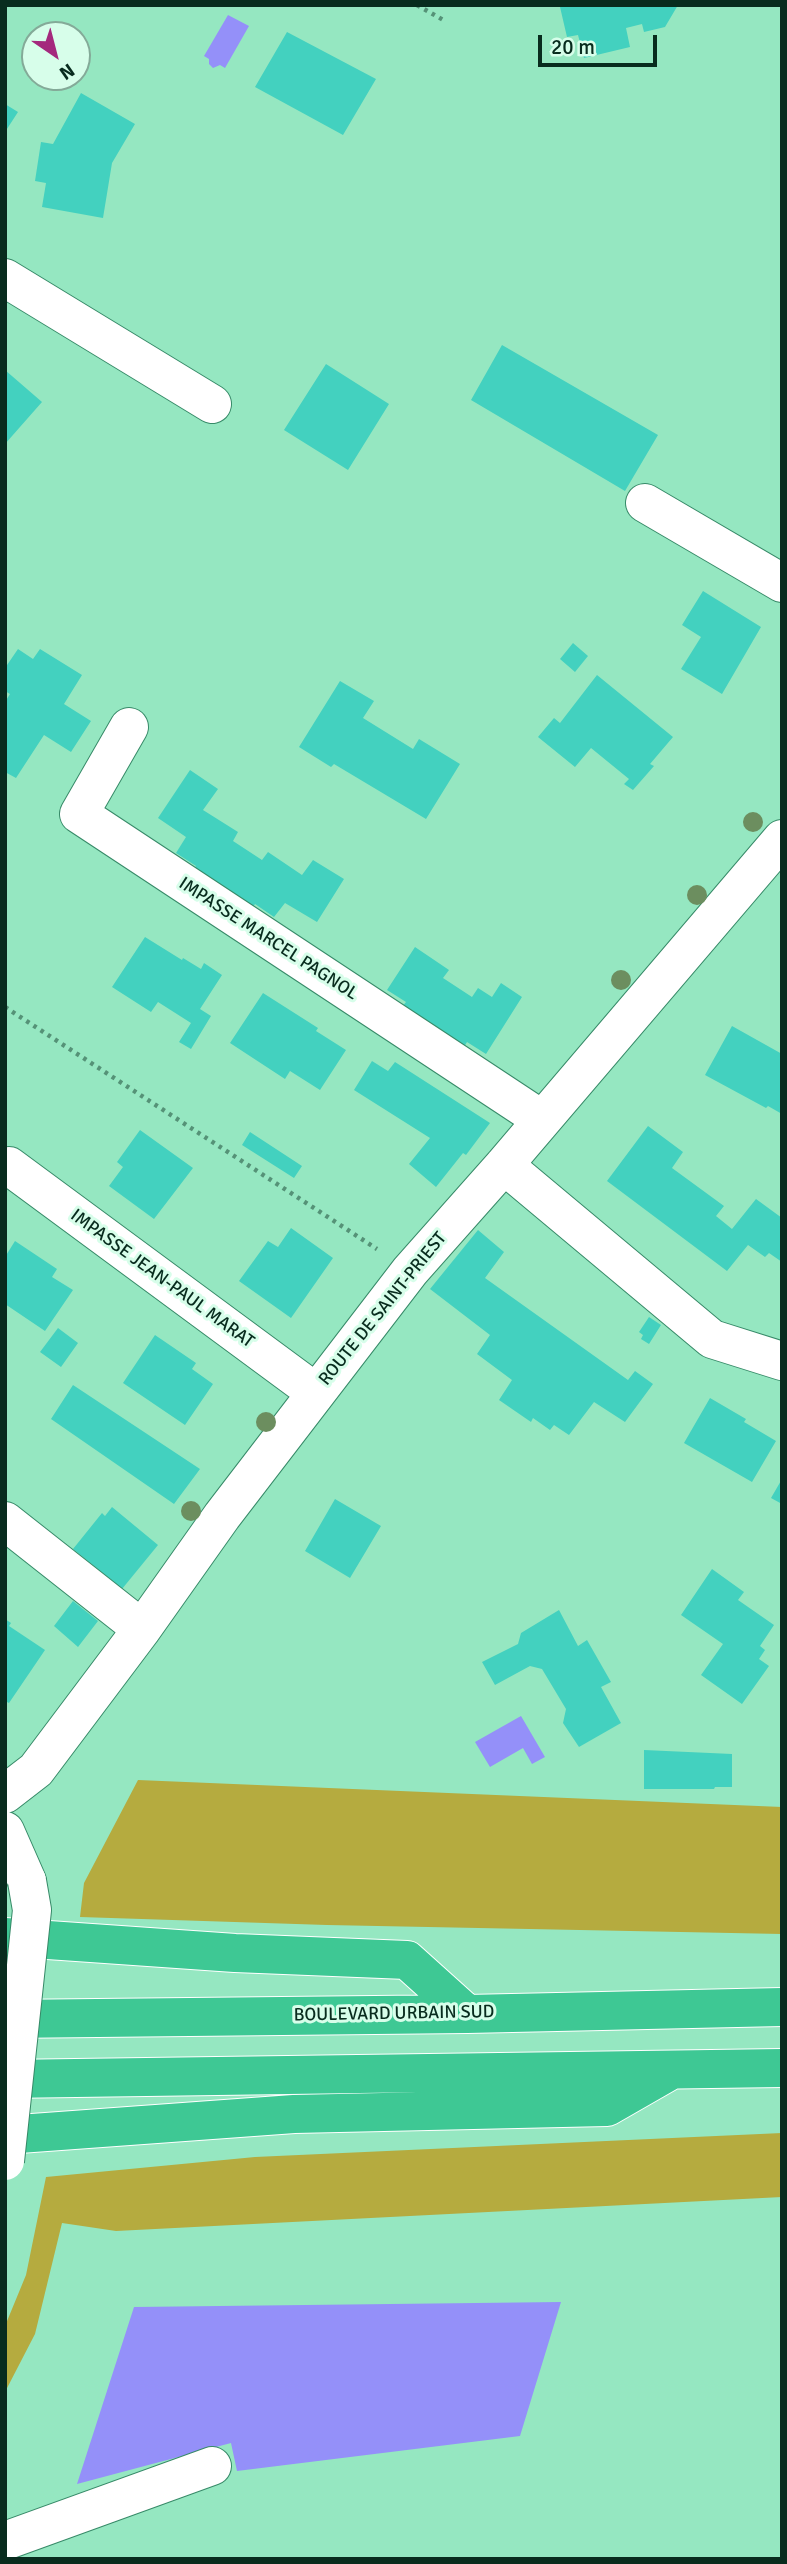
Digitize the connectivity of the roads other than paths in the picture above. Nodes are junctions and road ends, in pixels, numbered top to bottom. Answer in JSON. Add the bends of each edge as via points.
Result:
{"nodes":[{"id":1,"x":5,"y":278,"type":"edge"},
{"id":2,"x":212,"y":404,"type":"dead end"},
{"id":3,"x":645,"y":503,"type":"dead end"},
{"id":4,"x":782,"y":583,"type":"edge"},
{"id":5,"x":129,"y":727,"type":"dead end"},
{"id":6,"x":782,"y":839,"type":"edge"},
{"id":7,"x":541,"y":1119,"type":"junction"},
{"id":8,"x":504,"y":1165,"type":"junction"},
{"id":9,"x":9,"y":1166,"type":"dead end"},
{"id":10,"x":782,"y":1361,"type":"edge"},
{"id":11,"x":315,"y":1392,"type":"junction"},
{"id":12,"x":5,"y":1521,"type":"edge"},
{"id":13,"x":142,"y":1629,"type":"junction"},
{"id":14,"x":5,"y":1794,"type":"edge"},
{"id":15,"x":5,"y":1831,"type":"edge"},
{"id":16,"x":5,"y":1937,"type":"edge"},
{"id":17,"x":782,"y":2007,"type":"edge"},
{"id":18,"x":467,"y":2014,"type":"junction"},
{"id":19,"x":5,"y":2019,"type":"edge"},
{"id":20,"x":782,"y":2068,"type":"edge"},
{"id":21,"x":670,"y":2071,"type":"junction"},
{"id":22,"x":5,"y":2079,"type":"edge"},
{"id":23,"x":5,"y":2135,"type":"edge"},
{"id":24,"x":5,"y":2161,"type":"edge"},
{"id":25,"x":212,"y":2466,"type":"dead end"},
{"id":26,"x":5,"y":2542,"type":"edge"}],
"edges":[{"from":1,"to":2,"type":"street"},
{"from":3,"to":4,"type":"street"},
{"from":5,"to":7,"type":"street","name":"IMPASSE MARCEL PAGNOL","via":[[79,814]]},
{"from":6,"to":7,"type":"street","name":"ROUTE DE SAINT-PRIEST"},
{"from":7,"to":8,"type":"street","name":"ROUTE DE SAINT-PRIEST"},
{"from":8,"to":10,"type":"street","via":[[712,1339]]},
{"from":8,"to":11,"type":"street","name":"ROUTE DE SAINT-PRIEST","via":[[410,1271]]},
{"from":9,"to":11,"type":"street","name":"IMPASSE JEAN-PAUL MARAT"},
{"from":11,"to":13,"type":"street","name":"ROUTE DE SAINT-PRIEST"},
{"from":12,"to":13,"type":"street"},
{"from":13,"to":14,"type":"street","name":"ROUTE DE SAINT-PRIEST","via":[[36,1770]]},
{"from":15,"to":24,"type":"street","bridge":true,"via":[[27,1881],[32,1910]]},
{"from":16,"to":18,"type":"highway","via":[[407,1960]]},
{"from":17,"to":18,"type":"highway","name":"BOULEVARD URBAIN SUD"},
{"from":18,"to":19,"type":"highway","name":"BOULEVARD URBAIN SUD"},
{"from":20,"to":21,"type":"highway"},
{"from":21,"to":22,"type":"highway"},
{"from":21,"to":23,"type":"highway","via":[[607,2107],[293,2115]]},
{"from":25,"to":26,"type":"street"}]}
